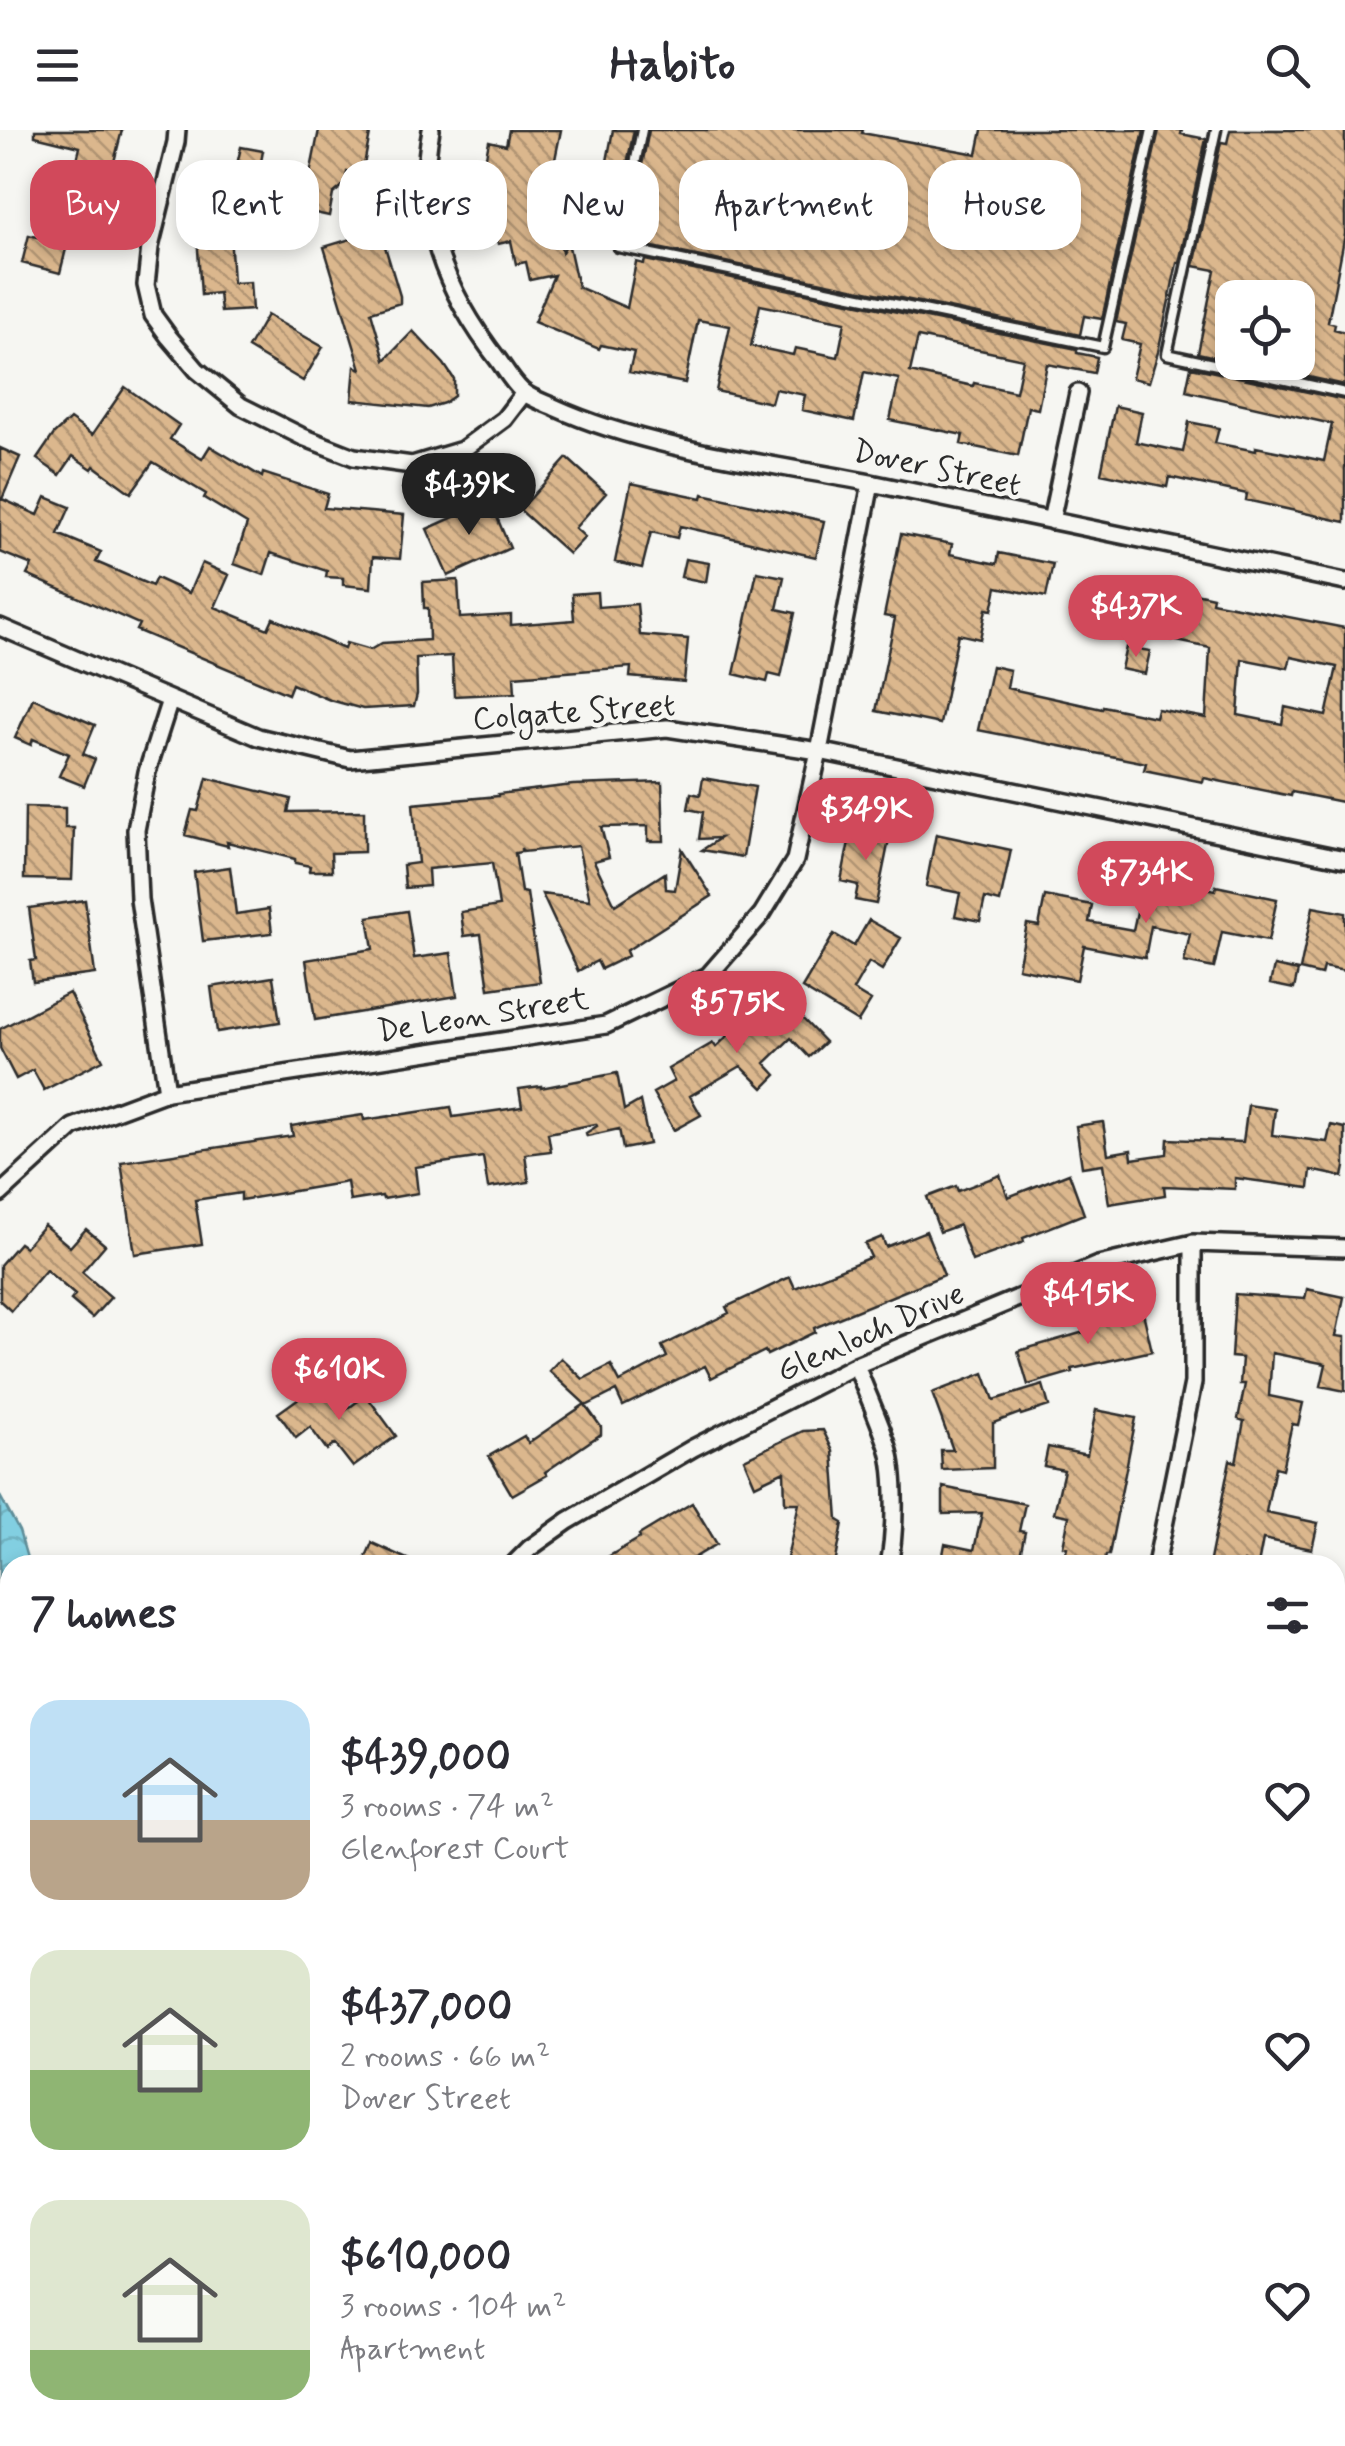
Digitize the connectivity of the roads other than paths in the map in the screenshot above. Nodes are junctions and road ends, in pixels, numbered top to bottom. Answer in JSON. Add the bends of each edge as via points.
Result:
{"nodes":[{"id":1,"x":177,"y":130,"type":"edge"},
{"id":2,"x":430,"y":130,"type":"edge"},
{"id":3,"x":642,"y":130,"type":"edge"},
{"id":4,"x":1152,"y":130,"type":"edge"},
{"id":5,"x":1216,"y":130,"type":"edge"},
{"id":6,"x":524,"y":393,"type":"junction"},
{"id":7,"x":1078,"y":393,"type":"dead end"},
{"id":8,"x":1345,"y":393,"type":"edge"},
{"id":9,"x":871,"y":483,"type":"junction"},
{"id":10,"x":1051,"y":521,"type":"junction"},
{"id":11,"x":1345,"y":582,"type":"edge"},
{"id":12,"x":0,"y":627,"type":"edge"},
{"id":13,"x":170,"y":700,"type":"junction"},
{"id":14,"x":819,"y":751,"type":"junction"},
{"id":15,"x":1345,"y":859,"type":"edge"},
{"id":16,"x":167,"y":1092,"type":"junction"},
{"id":17,"x":0,"y":1194,"type":"edge"},
{"id":18,"x":1193,"y":1243,"type":"junction"},
{"id":19,"x":1345,"y":1248,"type":"edge"},
{"id":20,"x":856,"y":1365,"type":"junction"},
{"id":21,"x":523,"y":1555,"type":"edge"},
{"id":22,"x":891,"y":1555,"type":"edge"},
{"id":23,"x":1158,"y":1555,"type":"edge"}],
"edges":[{"from":1,"to":6,"type":"street","via":[[146,285],[169,338],[241,406],[354,457],[412,465],[462,450],[504,419]]},
{"from":2,"to":6,"type":"street","via":[[427,195],[435,248],[462,307]]},
{"from":3,"to":4,"type":"lane","via":[[618,247],[1104,347]]},
{"from":5,"to":8,"type":"lane","via":[[1167,354]]},
{"from":6,"to":9,"type":"street","name":"Dover Street","via":[[589,422],[687,448]]},
{"from":7,"to":10,"type":"street"},
{"from":9,"to":10,"type":"street","name":"Dover Street"},
{"from":9,"to":14,"type":"street","name":"De Leon Street"},
{"from":10,"to":11,"type":"street","name":"Dover Street"},
{"from":12,"to":13,"type":"street","name":"Colgate Street"},
{"from":13,"to":14,"type":"street","name":"Colgate Street","via":[[258,737],[350,759],[667,728]]},
{"from":13,"to":16,"type":"street","via":[[136,830],[139,900]]},
{"from":14,"to":15,"type":"street","name":"Colgate Street"},
{"from":14,"to":16,"type":"street","name":"De Leon Street","via":[[795,860],[762,914],[708,976],[606,1025]]},
{"from":16,"to":17,"type":"street","name":"De Leon Street","via":[[73,1126]]},
{"from":18,"to":19,"type":"street","name":"Glenloch Drive"},
{"from":18,"to":20,"type":"street","name":"Glenloch Drive","via":[[1098,1264]]},
{"from":18,"to":23,"type":"street","via":[[1193,1383]]},
{"from":20,"to":21,"type":"street","name":"Glenloch Drive","via":[[693,1448]]},
{"from":20,"to":22,"type":"street","via":[[889,1450]]}]}
